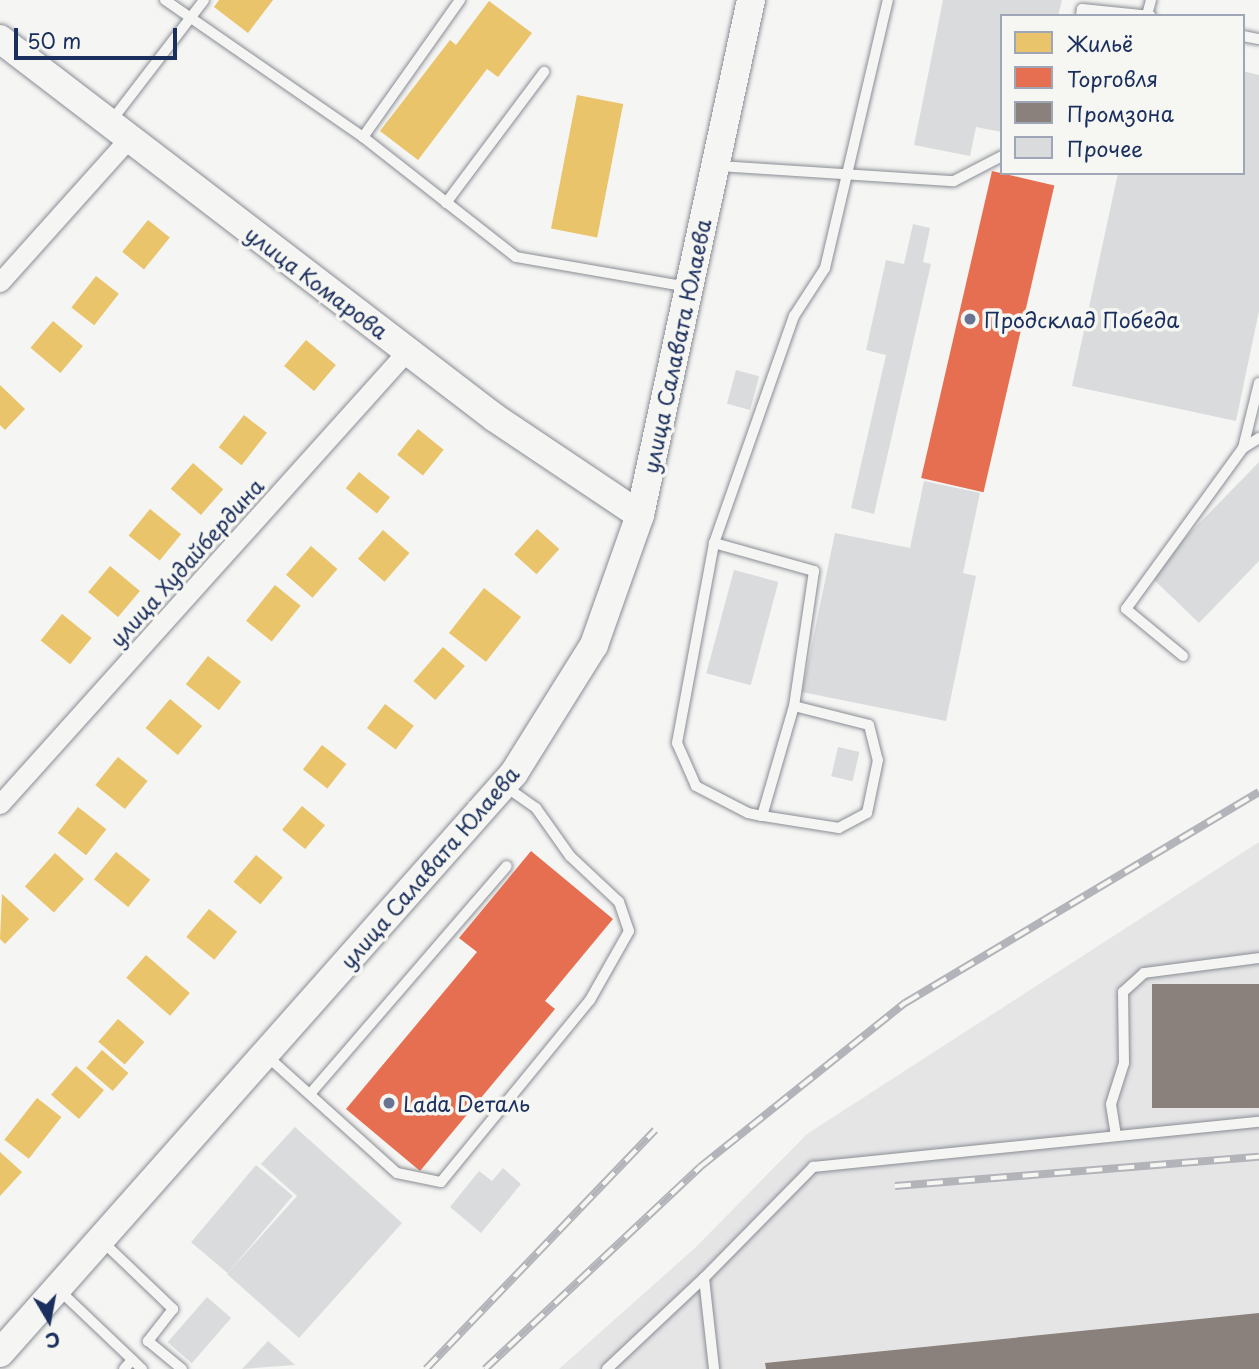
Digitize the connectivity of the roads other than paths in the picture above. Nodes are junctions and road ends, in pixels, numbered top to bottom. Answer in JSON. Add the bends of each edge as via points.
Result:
{"nodes":[{"id":1,"x":165,"y":0,"type":"edge"},
{"id":2,"x":204,"y":0,"type":"edge"},
{"id":3,"x":460,"y":0,"type":"edge"},
{"id":4,"x":751,"y":0,"type":"edge"},
{"id":5,"x":888,"y":0,"type":"edge"},
{"id":6,"x":1082,"y":8,"type":"edge"},
{"id":7,"x":1139,"y":14,"type":"edge"},
{"id":8,"x":190,"y":18,"type":"junction"},
{"id":9,"x":0,"y":40,"type":"edge"},
{"id":10,"x":544,"y":72,"type":"dead end"},
{"id":11,"x":119,"y":131,"type":"junction"},
{"id":12,"x":363,"y":137,"type":"junction"},
{"id":13,"x":1000,"y":157,"type":"edge"},
{"id":14,"x":715,"y":166,"type":"junction"},
{"id":15,"x":848,"y":178,"type":"junction"},
{"id":16,"x":446,"y":203,"type":"junction"},
{"id":17,"x":0,"y":282,"type":"edge"},
{"id":18,"x":689,"y":287,"type":"junction"},
{"id":19,"x":407,"y":351,"type":"junction"},
{"id":20,"x":1259,"y":383,"type":"edge"},
{"id":21,"x":1259,"y":438,"type":"edge"},
{"id":22,"x":1243,"y":448,"type":"junction"},
{"id":23,"x":640,"y":515,"type":"junction"},
{"id":24,"x":714,"y":543,"type":"junction"},
{"id":25,"x":1183,"y":656,"type":"dead end"},
{"id":26,"x":794,"y":706,"type":"junction"},
{"id":27,"x":503,"y":785,"type":"junction"},
{"id":28,"x":0,"y":804,"type":"edge"},
{"id":29,"x":762,"y":816,"type":"junction"},
{"id":30,"x":507,"y":866,"type":"dead end"},
{"id":31,"x":1259,"y":958,"type":"edge"},
{"id":32,"x":265,"y":1054,"type":"junction"},
{"id":33,"x":310,"y":1094,"type":"junction"},
{"id":34,"x":1259,"y":1122,"type":"edge"},
{"id":35,"x":1116,"y":1136,"type":"junction"},
{"id":36,"x":101,"y":1239,"type":"junction"},
{"id":37,"x":704,"y":1278,"type":"junction"},
{"id":38,"x":57,"y":1289,"type":"junction"},
{"id":39,"x":0,"y":1353,"type":"edge"},
{"id":40,"x":132,"y":1360,"type":"junction"},
{"id":41,"x":124,"y":1369,"type":"edge"},
{"id":42,"x":142,"y":1369,"type":"edge"},
{"id":43,"x":182,"y":1369,"type":"edge"},
{"id":44,"x":607,"y":1369,"type":"edge"},
{"id":45,"x":714,"y":1369,"type":"edge"}],
"edges":[{"from":1,"to":8,"type":"lane"},
{"from":2,"to":8,"type":"lane"},
{"from":3,"to":12,"type":"lane"},
{"from":4,"to":14,"type":"street","name":"улица Салавата Юлаева"},
{"from":5,"to":15,"type":"lane"},
{"from":6,"to":7,"type":"lane"},
{"from":8,"to":11,"type":"lane"},
{"from":8,"to":12,"type":"lane"},
{"from":9,"to":11,"type":"street","name":"улица Комарова"},
{"from":10,"to":16,"type":"lane"},
{"from":11,"to":17,"type":"street"},
{"from":11,"to":19,"type":"street","name":"улица Комарова"},
{"from":12,"to":16,"type":"lane"},
{"from":13,"to":15,"type":"lane","via":[[954,181]]},
{"from":14,"to":15,"type":"lane"},
{"from":14,"to":18,"type":"street","name":"улица Салавата Юлаева"},
{"from":15,"to":24,"type":"lane","via":[[825,268],[794,316]]},
{"from":16,"to":18,"type":"lane","via":[[516,257]]},
{"from":18,"to":23,"type":"street","name":"улица Салавата Юлаева"},
{"from":19,"to":23,"type":"street","name":"улица Комарова"},
{"from":19,"to":28,"type":"street","name":"улица Худайбердина"},
{"from":20,"to":22,"type":"lane"},
{"from":21,"to":22,"type":"lane"},
{"from":22,"to":25,"type":"lane","via":[[1126,609]]},
{"from":23,"to":27,"type":"street","name":"улица Салавата Юлаева","via":[[594,645]]},
{"from":24,"to":26,"type":"lane","via":[[814,571]]},
{"from":24,"to":29,"type":"lane","via":[[677,743],[696,786]]},
{"from":26,"to":29,"type":"lane"},
{"from":26,"to":29,"type":"lane","via":[[869,725],[878,760],[867,813],[839,828]]},
{"from":27,"to":32,"type":"street","name":"улица Салавата Юлаева"},
{"from":27,"to":33,"type":"lane","via":[[536,808],[570,856],[619,902],[629,931],[590,1000],[441,1182],[397,1172]]},
{"from":30,"to":33,"type":"lane"},
{"from":31,"to":35,"type":"lane","via":[[1144,973],[1123,992],[1124,1063],[1111,1104]]},
{"from":32,"to":33,"type":"lane"},
{"from":32,"to":36,"type":"street","name":"улица Салавата Юлаева"},
{"from":34,"to":35,"type":"lane"},
{"from":35,"to":37,"type":"lane","via":[[813,1167]]},
{"from":36,"to":38,"type":"street","name":"улица Салавата Юлаева"},
{"from":36,"to":43,"type":"lane","via":[[173,1308],[148,1341]]},
{"from":37,"to":44,"type":"lane"},
{"from":37,"to":45,"type":"lane"},
{"from":38,"to":39,"type":"street","name":"улица Салавата Юлаева"},
{"from":38,"to":40,"type":"lane"},
{"from":40,"to":41,"type":"lane"},
{"from":40,"to":42,"type":"lane"}]}
